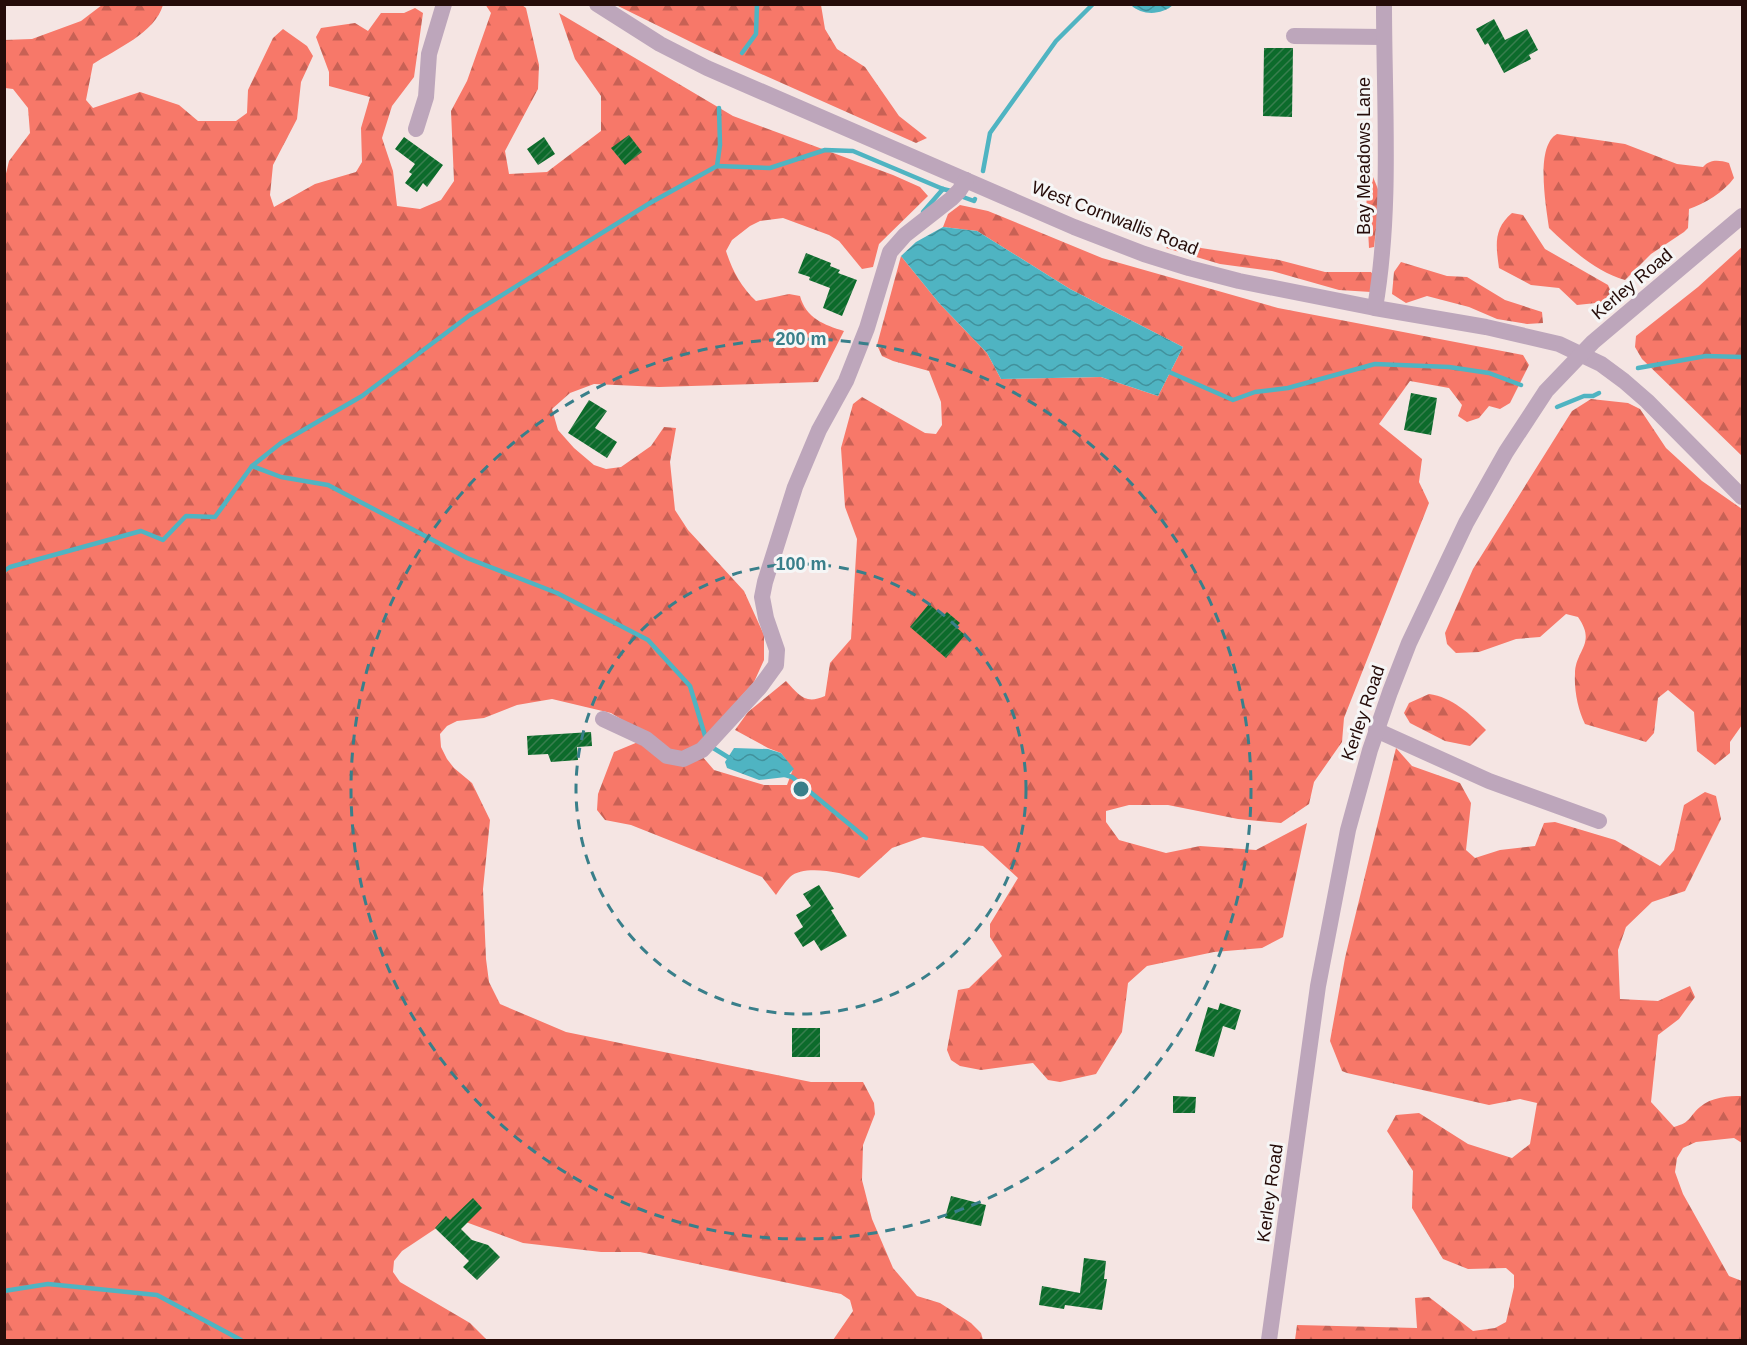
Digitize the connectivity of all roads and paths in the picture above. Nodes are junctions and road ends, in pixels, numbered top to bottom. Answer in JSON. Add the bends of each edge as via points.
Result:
{"nodes":[{"id":1,"x":444,"y":4,"type":"edge"},
{"id":2,"x":597,"y":4,"type":"edge"},
{"id":3,"x":1384,"y":4,"type":"edge"},
{"id":4,"x":1293,"y":36,"type":"dead end"},
{"id":5,"x":1384,"y":37,"type":"junction"},
{"id":6,"x":416,"y":129,"type":"dead end"},
{"id":7,"x":966,"y":180,"type":"junction"},
{"id":8,"x":1743,"y":216,"type":"edge"},
{"id":9,"x":1375,"y":308,"type":"junction"},
{"id":10,"x":1581,"y":354,"type":"junction"},
{"id":11,"x":1743,"y":497,"type":"edge"},
{"id":12,"x":603,"y":719,"type":"dead end"},
{"id":13,"x":1376,"y":730,"type":"junction"},
{"id":14,"x":1599,"y":821,"type":"dead end"},
{"id":15,"x":1269,"y":1341,"type":"edge"}],
"edges":[{"from":1,"to":6,"type":"street","via":[[429,54],[426,98]]},
{"from":2,"to":7,"type":"street","name":"West Cornwallis Road","via":[[707,68]]},
{"from":3,"to":5,"type":"street","name":"Bay Meadows Lane"},
{"from":4,"to":5,"type":"street"},
{"from":5,"to":9,"type":"street","name":"Bay Meadows Lane","via":[[1384,249]]},
{"from":7,"to":9,"type":"street","name":"West Cornwallis Road","via":[[1144,254],[1239,281]]},
{"from":7,"to":12,"type":"street","via":[[951,199],[905,235],[891,252],[846,381],[819,430],[795,487],[762,597],[777,650],[776,665],[702,750],[683,759],[667,756],[646,739]]},
{"from":8,"to":10,"type":"street","name":"Kerley Road"},
{"from":9,"to":10,"type":"street","name":"West Cornwallis Road","via":[[1538,338]]},
{"from":10,"to":11,"type":"street","name":"West Cornwallis Road","via":[[1601,364],[1647,401]]},
{"from":10,"to":13,"type":"street","name":"Kerley Road","via":[[1528,417],[1466,523],[1409,643]]},
{"from":13,"to":14,"type":"street","via":[[1489,781]]},
{"from":13,"to":15,"type":"street","name":"Kerley Road","via":[[1348,830],[1318,986]]}]}
